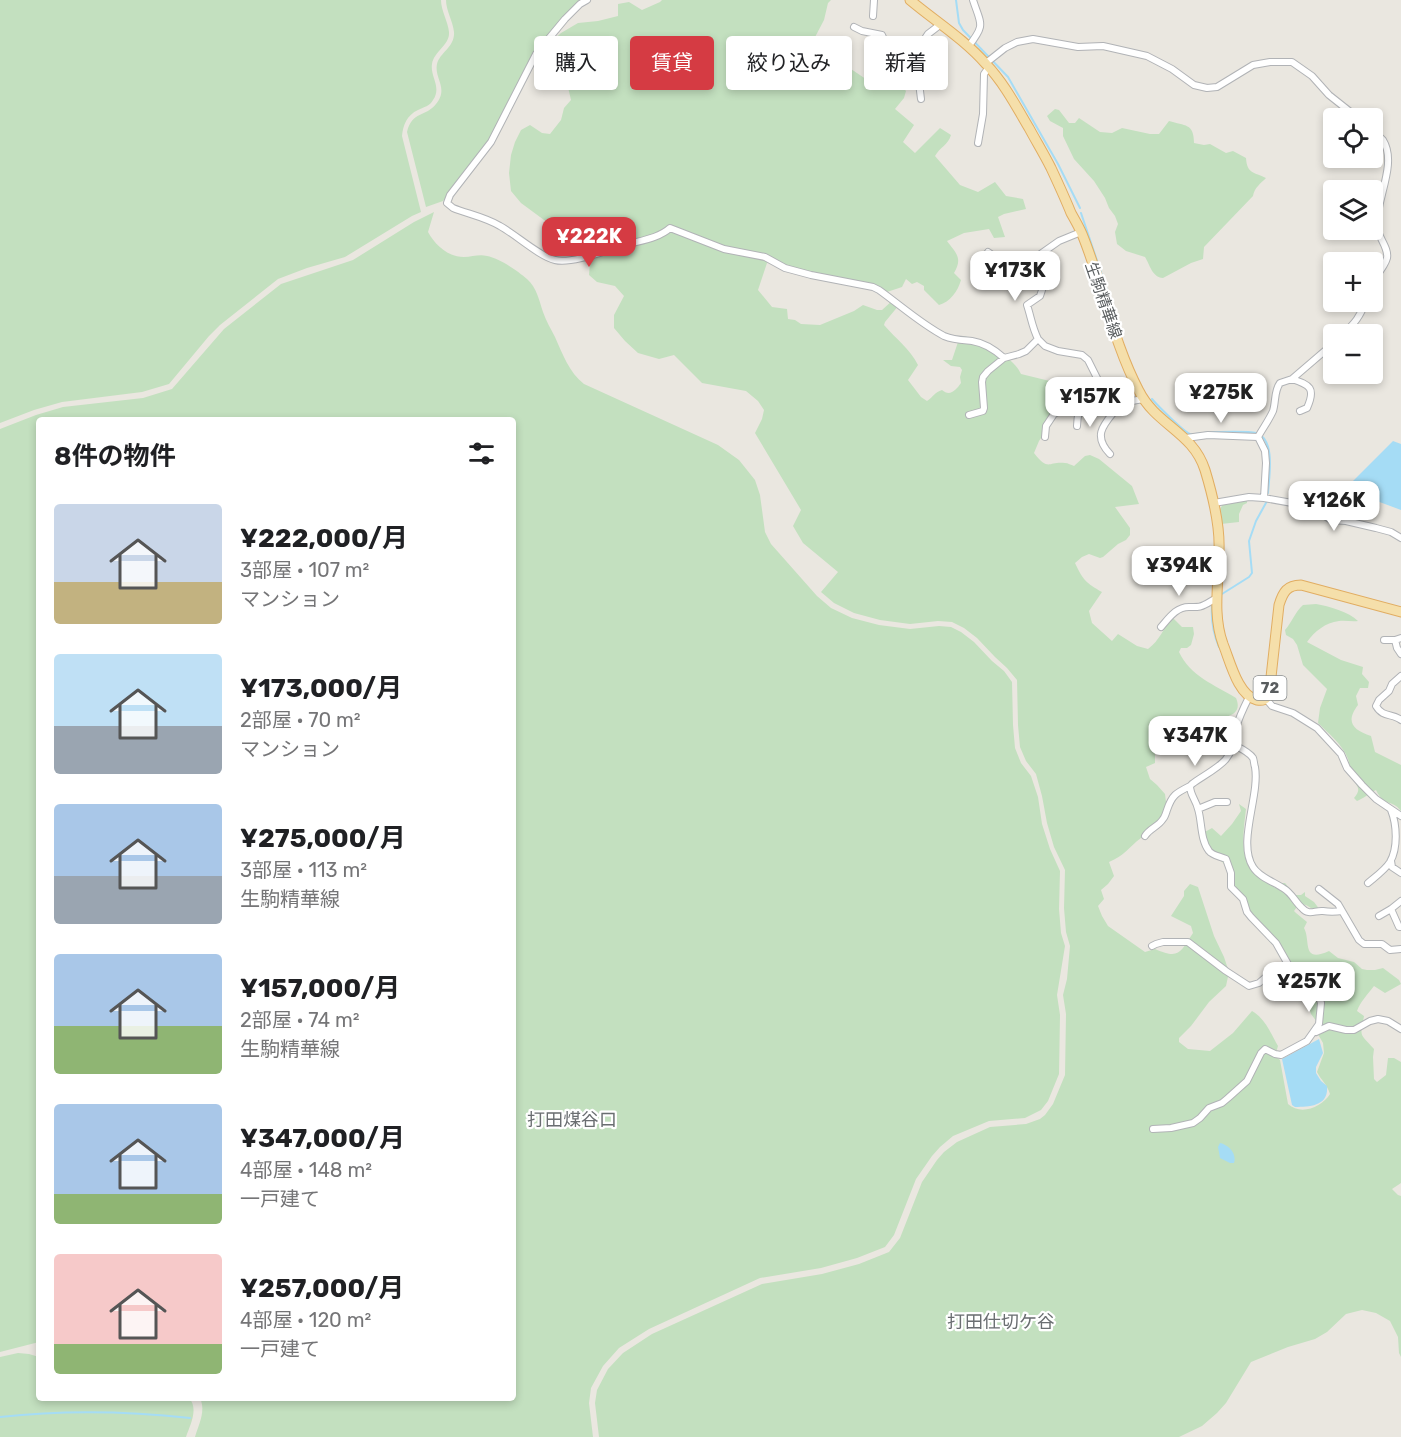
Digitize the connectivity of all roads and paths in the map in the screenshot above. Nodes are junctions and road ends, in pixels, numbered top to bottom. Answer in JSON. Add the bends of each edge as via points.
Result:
{"nodes":[{"id":1,"x":587,"y":0,"type":"edge"},
{"id":2,"x":874,"y":0,"type":"edge"},
{"id":3,"x":910,"y":0,"type":"edge"},
{"id":4,"x":973,"y":0,"type":"edge"},
{"id":5,"x":873,"y":16,"type":"dead end"},
{"id":6,"x":941,"y":24,"type":"junction"},
{"id":7,"x":854,"y":27,"type":"dead end"},
{"id":8,"x":882,"y":36,"type":"edge"},
{"id":9,"x":927,"y":36,"type":"edge"},
{"id":10,"x":969,"y":47,"type":"junction"},
{"id":11,"x":988,"y":65,"type":"junction"},
{"id":12,"x":920,"y":90,"type":"edge"},
{"id":13,"x":921,"y":99,"type":"dead end"},
{"id":14,"x":1345,"y":108,"type":"edge"},
{"id":15,"x":1383,"y":141,"type":"edge"},
{"id":16,"x":978,"y":143,"type":"dead end"},
{"id":17,"x":1081,"y":232,"type":"junction"},
{"id":18,"x":987,"y":252,"type":"dead end"},
{"id":19,"x":1032,"y":260,"type":"junction"},
{"id":20,"x":1383,"y":265,"type":"edge"},
{"id":21,"x":1038,"y":339,"type":"junction"},
{"id":22,"x":1323,"y":352,"type":"edge"},
{"id":23,"x":1004,"y":358,"type":"junction"},
{"id":24,"x":1097,"y":378,"type":"junction"},
{"id":25,"x":1292,"y":379,"type":"junction"},
{"id":26,"x":1085,"y":394,"type":"junction"},
{"id":27,"x":1143,"y":399,"type":"junction"},
{"id":28,"x":1121,"y":403,"type":"junction"},
{"id":29,"x":1300,"y":411,"type":"dead end"},
{"id":30,"x":969,"y":415,"type":"dead end"},
{"id":31,"x":1077,"y":426,"type":"dead end"},
{"id":32,"x":1045,"y":437,"type":"dead end"},
{"id":33,"x":1258,"y":437,"type":"junction"},
{"id":34,"x":1186,"y":438,"type":"junction"},
{"id":35,"x":1110,"y":454,"type":"dead end"},
{"id":36,"x":1264,"y":498,"type":"junction"},
{"id":37,"x":1214,"y":503,"type":"junction"},
{"id":38,"x":1401,"y":538,"type":"edge"},
{"id":39,"x":1217,"y":598,"type":"junction"},
{"id":40,"x":1401,"y":612,"type":"edge"},
{"id":41,"x":1161,"y":627,"type":"dead end"},
{"id":42,"x":1398,"y":639,"type":"edge"},
{"id":43,"x":1384,"y":640,"type":"dead end"},
{"id":44,"x":1401,"y":654,"type":"edge"},
{"id":45,"x":1401,"y":676,"type":"edge"},
{"id":46,"x":1249,"y":697,"type":"junction"},
{"id":47,"x":1266,"y":699,"type":"junction"},
{"id":48,"x":1401,"y":720,"type":"edge"},
{"id":49,"x":1237,"y":725,"type":"junction"},
{"id":50,"x":1234,"y":745,"type":"junction"},
{"id":51,"x":1193,"y":747,"type":"dead end"},
{"id":52,"x":1190,"y":786,"type":"junction"},
{"id":53,"x":1227,"y":802,"type":"dead end"},
{"id":54,"x":1198,"y":809,"type":"junction"},
{"id":55,"x":1391,"y":809,"type":"junction"},
{"id":56,"x":1401,"y":816,"type":"edge"},
{"id":57,"x":1145,"y":836,"type":"dead end"},
{"id":58,"x":1391,"y":861,"type":"junction"},
{"id":59,"x":1401,"y":873,"type":"edge"},
{"id":60,"x":1368,"y":883,"type":"dead end"},
{"id":61,"x":1319,"y":889,"type":"dead end"},
{"id":62,"x":1401,"y":901,"type":"edge"},
{"id":63,"x":1391,"y":909,"type":"junction"},
{"id":64,"x":1342,"y":911,"type":"junction"},
{"id":65,"x":1379,"y":916,"type":"dead end"},
{"id":66,"x":1401,"y":927,"type":"edge"},
{"id":67,"x":1152,"y":946,"type":"dead end"},
{"id":68,"x":1401,"y":949,"type":"edge"},
{"id":69,"x":1292,"y":968,"type":"junction"},
{"id":70,"x":1401,"y":1029,"type":"edge"},
{"id":71,"x":1314,"y":1033,"type":"junction"},
{"id":72,"x":1153,"y":1129,"type":"dead end"}],
"edges":[{"from":1,"to":23,"type":"street","via":[[565,18],[536,54],[491,142],[447,203],[498,224],[554,260],[585,256],[652,237],[669,228],[724,249],[765,256],[785,268],[873,287],[943,335],[982,343]]},
{"from":2,"to":5,"type":"street"},
{"from":3,"to":6,"type":"main road","name":"生駒精華線","number":"72"},
{"from":4,"to":10,"type":"street","via":[[981,25]]},
{"from":6,"to":9,"type":"street"},
{"from":6,"to":10,"type":"main road","name":"生駒精華線","number":"72"},
{"from":7,"to":8,"type":"street"},
{"from":10,"to":11,"type":"main road","name":"生駒精華線","number":"72"},
{"from":11,"to":14,"type":"street","via":[[1005,48],[1033,39],[1078,47],[1103,46],[1147,56],[1194,85],[1207,88],[1217,87],[1253,65],[1292,62]]},
{"from":11,"to":16,"type":"street"},
{"from":11,"to":17,"type":"main road","name":"生駒精華線","number":"72","via":[[1051,168]]},
{"from":12,"to":13,"type":"street"},
{"from":15,"to":20,"type":"street","via":[[1388,152],[1377,227],[1387,251]]},
{"from":17,"to":19,"type":"street","via":[[1059,241]]},
{"from":17,"to":27,"type":"main road","name":"生駒精華線","number":"72","via":[[1119,343]]},
{"from":18,"to":19,"type":"street","via":[[1013,268]]},
{"from":19,"to":21,"type":"street","via":[[1042,290],[1027,305]]},
{"from":21,"to":23,"type":"street","via":[[1026,351]]},
{"from":21,"to":24,"type":"street","via":[[1058,351],[1082,355]]},
{"from":22,"to":25,"type":"street"},
{"from":23,"to":30,"type":"street","via":[[983,377],[983,411]]},
{"from":24,"to":26,"type":"street"},
{"from":24,"to":28,"type":"street"},
{"from":25,"to":29,"type":"street","via":[[1310,386],[1312,391],[1307,408]]},
{"from":25,"to":33,"type":"street","via":[[1277,387],[1272,413]]},
{"from":26,"to":31,"type":"street"},
{"from":26,"to":32,"type":"street","via":[[1054,414],[1046,426]]},
{"from":27,"to":28,"type":"street"},
{"from":27,"to":34,"type":"main road","name":"生駒精華線","number":"72"},
{"from":28,"to":35,"type":"street","via":[[1101,430],[1102,446]]},
{"from":33,"to":34,"type":"street"},
{"from":33,"to":36,"type":"street","via":[[1265,451]]},
{"from":34,"to":37,"type":"main road","name":"生駒精華線","number":"72","via":[[1198,454]]},
{"from":36,"to":37,"type":"street"},
{"from":36,"to":38,"type":"street","via":[[1308,506],[1331,520],[1376,528]]},
{"from":37,"to":39,"type":"main road","name":"生駒精華線","number":"72","via":[[1220,548]]},
{"from":39,"to":41,"type":"street","via":[[1196,608],[1177,611]]},
{"from":39,"to":46,"type":"main road","name":"生駒精華線","number":"72","via":[[1219,634],[1240,686]]},
{"from":40,"to":47,"type":"main road","number":"72","via":[[1301,585],[1289,587],[1279,605]]},
{"from":42,"to":43,"type":"street"},
{"from":42,"to":44,"type":"street"},
{"from":45,"to":48,"type":"street","via":[[1376,706],[1380,712]]},
{"from":46,"to":47,"type":"main road","number":"72"},
{"from":46,"to":49,"type":"street"},
{"from":47,"to":55,"type":"street","via":[[1272,706],[1317,728],[1362,785]]},
{"from":49,"to":50,"type":"street"},
{"from":49,"to":51,"type":"street"},
{"from":50,"to":52,"type":"street","via":[[1224,761]]},
{"from":50,"to":64,"type":"street","via":[[1253,759],[1257,778],[1247,849],[1253,867],[1285,889],[1308,912]]},
{"from":52,"to":54,"type":"street"},
{"from":52,"to":57,"type":"street","via":[[1173,796],[1164,818]]},
{"from":53,"to":54,"type":"street"},
{"from":54,"to":69,"type":"street","via":[[1209,851],[1226,860],[1231,887]]},
{"from":55,"to":56,"type":"street"},
{"from":55,"to":58,"type":"street","via":[[1396,839]]},
{"from":58,"to":59,"type":"street","via":[[1392,867]]},
{"from":58,"to":60,"type":"street"},
{"from":61,"to":64,"type":"street"},
{"from":62,"to":63,"type":"street"},
{"from":63,"to":65,"type":"street"},
{"from":63,"to":66,"type":"street"},
{"from":64,"to":68,"type":"street","via":[[1364,944]]},
{"from":67,"to":69,"type":"street","via":[[1188,942],[1249,986]]},
{"from":69,"to":71,"type":"street","via":[[1310,978],[1317,990],[1321,1008]]},
{"from":70,"to":71,"type":"street","via":[[1378,1018],[1354,1030],[1329,1026]]},
{"from":71,"to":72,"type":"street","via":[[1281,1055],[1265,1049],[1242,1087],[1193,1123]]}]}
